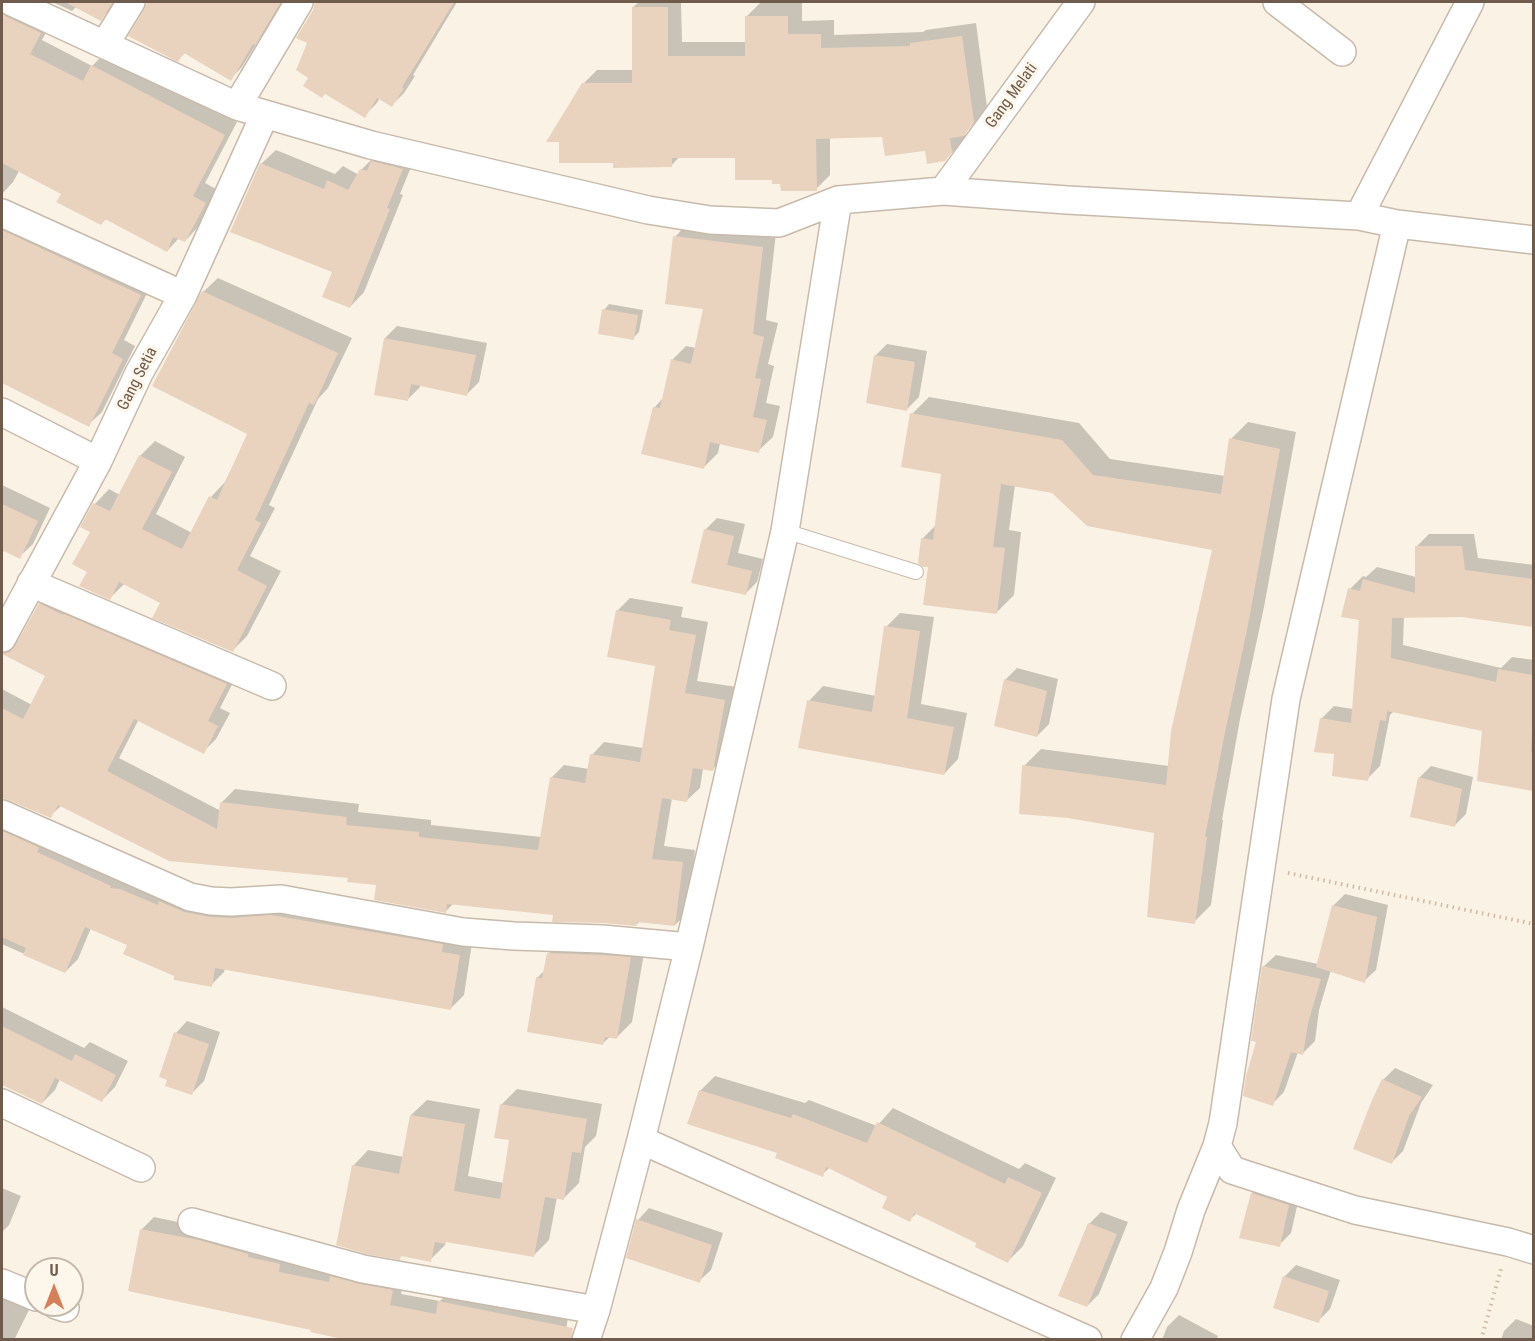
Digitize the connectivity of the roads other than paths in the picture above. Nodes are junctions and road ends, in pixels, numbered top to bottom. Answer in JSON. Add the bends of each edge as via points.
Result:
{"nodes":[{"id":1,"x":12,"y":2,"type":"edge"},
{"id":2,"x":131,"y":2,"type":"edge"},
{"id":3,"x":299,"y":2,"type":"edge"},
{"id":4,"x":1081,"y":2,"type":"edge"},
{"id":5,"x":1277,"y":2,"type":"edge"},
{"id":6,"x":1470,"y":2,"type":"edge"},
{"id":7,"x":105,"y":44,"type":"junction"},
{"id":8,"x":1342,"y":52,"type":"dead end"},
{"id":9,"x":237,"y":106,"type":"junction"},
{"id":10,"x":265,"y":114,"type":"junction"},
{"id":11,"x":943,"y":190,"type":"junction"},
{"id":12,"x":838,"y":200,"type":"junction"},
{"id":13,"x":2,"y":213,"type":"edge"},
{"id":14,"x":1359,"y":216,"type":"junction"},
{"id":15,"x":1397,"y":224,"type":"junction"},
{"id":16,"x":1533,"y":240,"type":"edge"},
{"id":17,"x":183,"y":295,"type":"junction"},
{"id":18,"x":2,"y":412,"type":"edge"},
{"id":19,"x":98,"y":461,"type":"junction"},
{"id":20,"x":785,"y":531,"type":"junction"},
{"id":21,"x":916,"y":572,"type":"dead end"},
{"id":22,"x":31,"y":582,"type":"junction"},
{"id":23,"x":5,"y":625,"type":"edge"},
{"id":24,"x":272,"y":686,"type":"dead end"},
{"id":25,"x":2,"y":814,"type":"edge"},
{"id":26,"x":689,"y":947,"type":"junction"},
{"id":27,"x":2,"y":1103,"type":"edge"},
{"id":28,"x":642,"y":1140,"type":"junction"},
{"id":29,"x":1217,"y":1146,"type":"junction"},
{"id":30,"x":141,"y":1168,"type":"dead end"},
{"id":31,"x":192,"y":1222,"type":"dead end"},
{"id":32,"x":1533,"y":1250,"type":"edge"},
{"id":33,"x":2,"y":1283,"type":"edge"},
{"id":34,"x":24,"y":1292,"type":"edge"},
{"id":35,"x":596,"y":1310,"type":"junction"},
{"id":36,"x":586,"y":1340,"type":"edge"},
{"id":37,"x":1088,"y":1340,"type":"edge"},
{"id":38,"x":1135,"y":1340,"type":"edge"}],
"edges":[{"from":1,"to":7,"type":"street"},
{"from":2,"to":7,"type":"street"},
{"from":3,"to":9,"type":"street"},
{"from":4,"to":11,"type":"street","name":"Gang Melati"},
{"from":5,"to":8,"type":"street"},
{"from":6,"to":14,"type":"street"},
{"from":7,"to":9,"type":"street"},
{"from":9,"to":10,"type":"street"},
{"from":10,"to":12,"type":"street","via":[[394,150],[648,210],[710,220],[779,223]]},
{"from":10,"to":17,"type":"street","name":"Gang Setia"},
{"from":11,"to":12,"type":"street"},
{"from":11,"to":14,"type":"street"},
{"from":12,"to":20,"type":"street"},
{"from":13,"to":17,"type":"street"},
{"from":14,"to":15,"type":"street"},
{"from":15,"to":16,"type":"street"},
{"from":15,"to":29,"type":"street","via":[[1286,699]]},
{"from":17,"to":19,"type":"street","name":"Gang Setia"},
{"from":18,"to":19,"type":"street"},
{"from":19,"to":22,"type":"street","name":"Gang Setia"},
{"from":20,"to":21,"type":"lane"},
{"from":20,"to":26,"type":"street"},
{"from":22,"to":23,"type":"street","name":"Gang Setia"},
{"from":22,"to":24,"type":"street"},
{"from":25,"to":26,"type":"street","via":[[190,897],[231,902],[281,899],[463,932]]},
{"from":26,"to":28,"type":"street"},
{"from":27,"to":30,"type":"street"},
{"from":28,"to":35,"type":"street"},
{"from":28,"to":37,"type":"street"},
{"from":29,"to":32,"type":"street","via":[[1232,1170],[1355,1210]]},
{"from":29,"to":38,"type":"street","via":[[1164,1287]]},
{"from":31,"to":35,"type":"street","via":[[363,1269]]},
{"from":33,"to":34,"type":"street"},
{"from":35,"to":36,"type":"street"}]}
